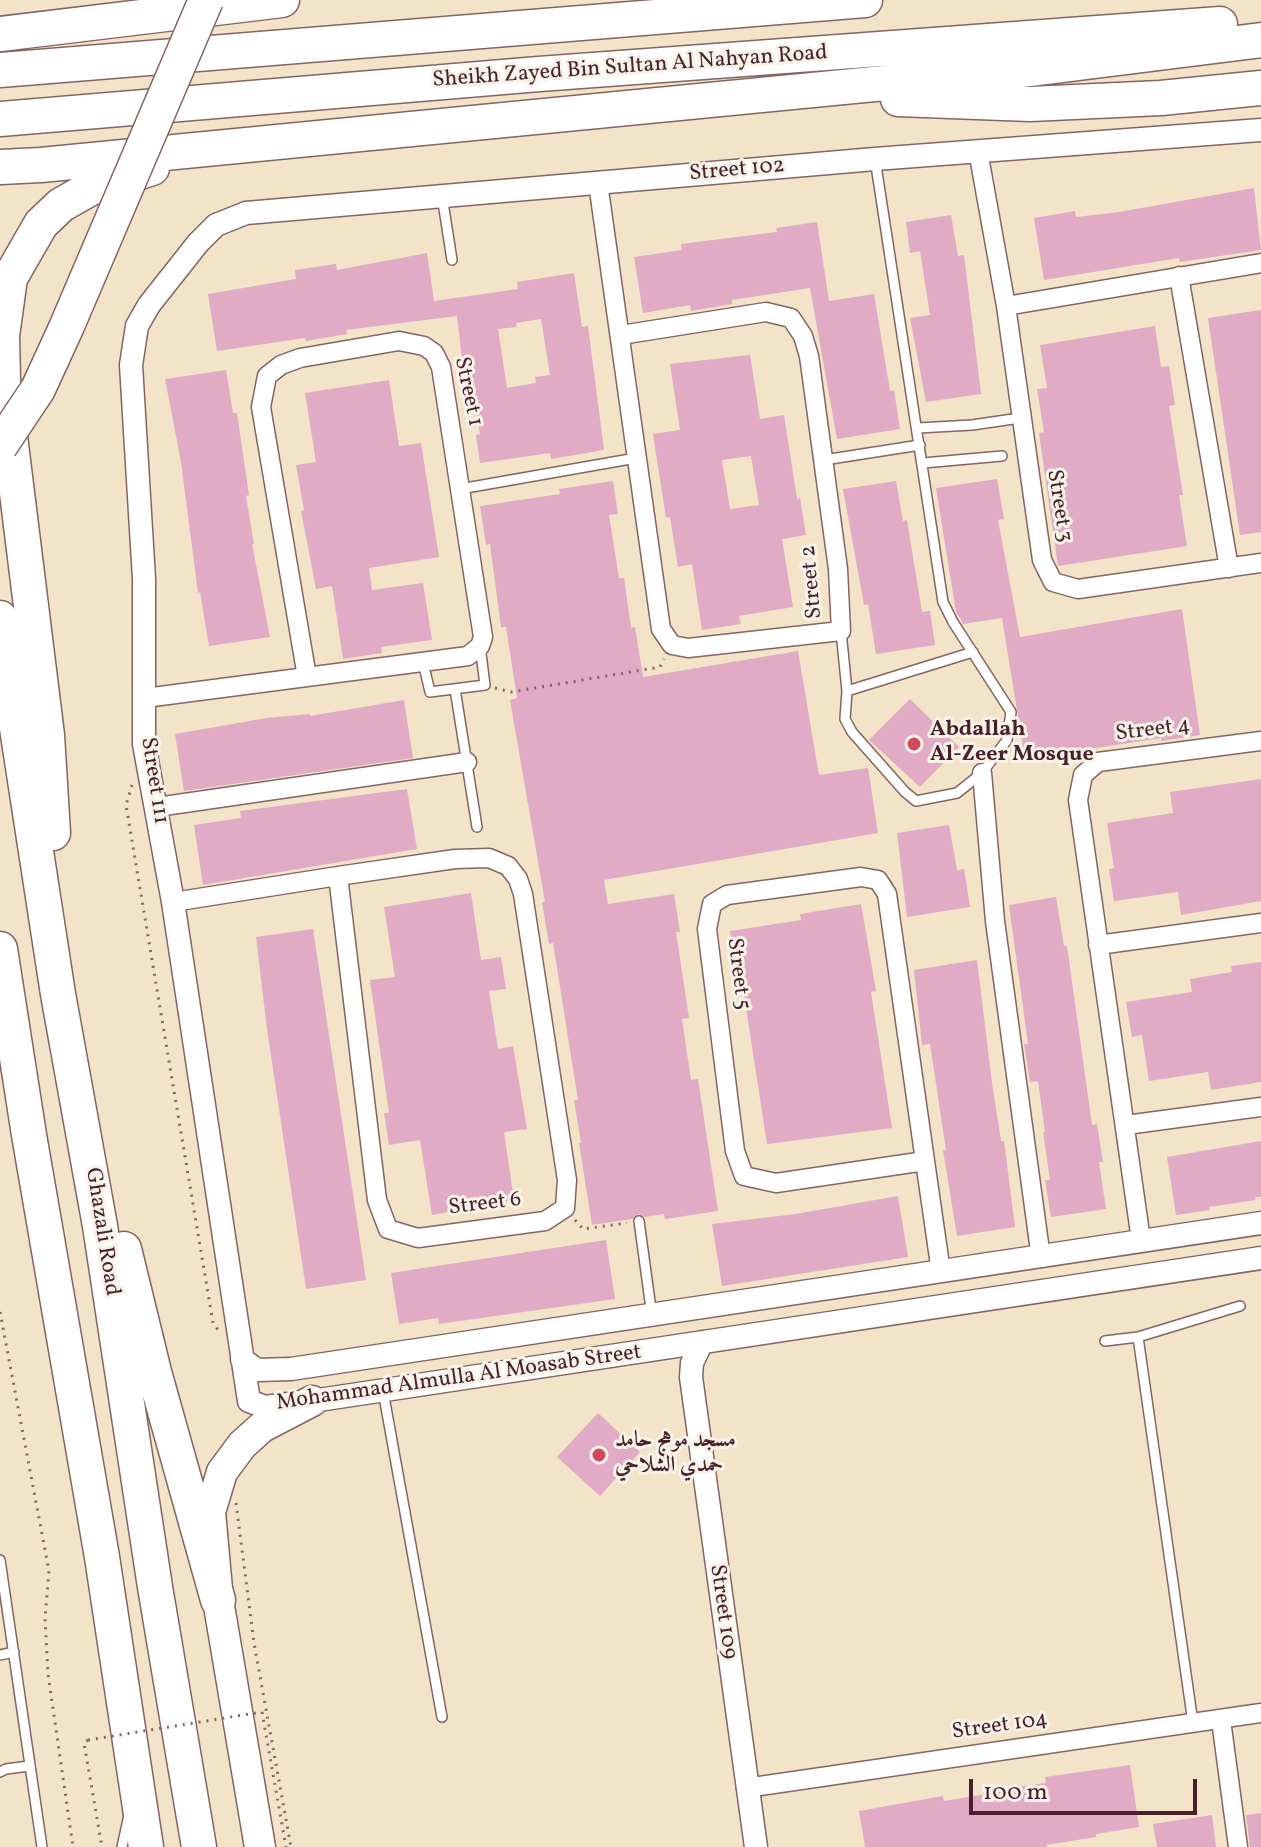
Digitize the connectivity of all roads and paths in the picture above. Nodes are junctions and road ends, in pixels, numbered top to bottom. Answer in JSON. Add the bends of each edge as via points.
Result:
{"nodes":[{"id":1,"x":98,"y":0,"type":"edge"},
{"id":2,"x":206,"y":0,"type":"edge"},
{"id":3,"x":282,"y":0,"type":"edge"},
{"id":4,"x":865,"y":0,"type":"edge"},
{"id":5,"x":1261,"y":21,"type":"edge"},
{"id":6,"x":4,"y":34,"type":"edge"},
{"id":7,"x":1261,"y":40,"type":"edge"},
{"id":8,"x":0,"y":70,"type":"edge"},
{"id":9,"x":1261,"y":88,"type":"edge"},
{"id":10,"x":693,"y":102,"type":"junction"},
{"id":11,"x":0,"y":119,"type":"edge"},
{"id":12,"x":1261,"y":130,"type":"edge"},
{"id":13,"x":259,"y":144,"type":"junction"},
{"id":14,"x":978,"y":151,"type":"junction"},
{"id":15,"x":875,"y":159,"type":"junction"},
{"id":16,"x":0,"y":167,"type":"edge"},
{"id":17,"x":598,"y":183,"type":"junction"},
{"id":18,"x":442,"y":196,"type":"junction"},
{"id":19,"x":216,"y":225,"type":"joint"},
{"id":20,"x":452,"y":260,"type":"dead end"},
{"id":21,"x":1261,"y":263,"type":"edge"},
{"id":22,"x":1179,"y":276,"type":"junction"},
{"id":23,"x":1006,"y":306,"type":"junction"},
{"id":24,"x":621,"y":335,"type":"junction"},
{"id":25,"x":1020,"y":418,"type":"junction"},
{"id":26,"x":918,"y":428,"type":"junction"},
{"id":27,"x":920,"y":445,"type":"junction"},
{"id":28,"x":0,"y":446,"type":"edge"},
{"id":29,"x":1002,"y":456,"type":"dead end"},
{"id":30,"x":636,"y":458,"type":"junction"},
{"id":31,"x":824,"y":460,"type":"junction"},
{"id":32,"x":923,"y":463,"type":"junction"},
{"id":33,"x":460,"y":489,"type":"junction"},
{"id":34,"x":1261,"y":563,"type":"edge"},
{"id":35,"x":1229,"y":568,"type":"junction"},
{"id":36,"x":0,"y":618,"type":"edge"},
{"id":37,"x":841,"y":631,"type":"junction"},
{"id":38,"x":672,"y":645,"type":"junction"},
{"id":39,"x":480,"y":646,"type":"junction"},
{"id":40,"x":973,"y":652,"type":"junction"},
{"id":41,"x":423,"y":662,"type":"junction"},
{"id":42,"x":307,"y":677,"type":"junction"},
{"id":43,"x":485,"y":685,"type":"junction"},
{"id":44,"x":455,"y":689,"type":"junction"},
{"id":45,"x":847,"y":691,"type":"junction"},
{"id":46,"x":145,"y":698,"type":"junction"},
{"id":47,"x":1261,"y":741,"type":"edge"},
{"id":48,"x":144,"y":744,"type":"junction"},
{"id":49,"x":467,"y":762,"type":"junction"},
{"id":50,"x":982,"y":773,"type":"junction"},
{"id":51,"x":157,"y":807,"type":"junction"},
{"id":52,"x":477,"y":827,"type":"dead end"},
{"id":53,"x":338,"y":876,"type":"junction"},
{"id":54,"x":173,"y":902,"type":"junction"},
{"id":55,"x":1261,"y":923,"type":"edge"},
{"id":56,"x":1098,"y":945,"type":"junction"},
{"id":57,"x":0,"y":949,"type":"edge"},
{"id":58,"x":58,"y":994,"type":"junction"},
{"id":59,"x":0,"y":1029,"type":"edge"},
{"id":60,"x":1261,"y":1107,"type":"edge"},
{"id":61,"x":1126,"y":1125,"type":"junction"},
{"id":62,"x":29,"y":1135,"type":"junction"},
{"id":63,"x":925,"y":1161,"type":"junction"},
{"id":64,"x":93,"y":1180,"type":"junction"},
{"id":65,"x":565,"y":1208,"type":"junction"},
{"id":66,"x":639,"y":1221,"type":"joint"},
{"id":67,"x":1261,"y":1223,"type":"edge"},
{"id":68,"x":1141,"y":1240,"type":"junction"},
{"id":69,"x":1041,"y":1258,"type":"junction"},
{"id":70,"x":1261,"y":1258,"type":"edge"},
{"id":71,"x":941,"y":1272,"type":"junction"},
{"id":72,"x":1240,"y":1306,"type":"dead end"},
{"id":73,"x":0,"y":1312,"type":"edge"},
{"id":74,"x":652,"y":1316,"type":"junction"},
{"id":75,"x":1138,"y":1337,"type":"junction"},
{"id":76,"x":1105,"y":1341,"type":"dead end"},
{"id":77,"x":702,"y":1342,"type":"junction"},
{"id":78,"x":664,"y":1348,"type":"junction"},
{"id":79,"x":379,"y":1357,"type":"junction"},
{"id":80,"x":242,"y":1359,"type":"junction"},
{"id":81,"x":691,"y":1377,"type":"junction"},
{"id":82,"x":383,"y":1391,"type":"junction"},
{"id":83,"x":312,"y":1401,"type":"junction"},
{"id":84,"x":236,"y":1498,"type":"dead end"},
{"id":85,"x":0,"y":1560,"type":"edge"},
{"id":86,"x":218,"y":1600,"type":"junction"},
{"id":87,"x":6,"y":1634,"type":"edge"},
{"id":88,"x":14,"y":1652,"type":"junction"},
{"id":89,"x":0,"y":1655,"type":"edge"},
{"id":90,"x":1261,"y":1713,"type":"edge"},
{"id":91,"x":442,"y":1717,"type":"dead end"},
{"id":92,"x":1221,"y":1720,"type":"junction"},
{"id":93,"x":1193,"y":1723,"type":"junction"},
{"id":94,"x":29,"y":1766,"type":"junction"},
{"id":95,"x":0,"y":1772,"type":"edge"},
{"id":96,"x":137,"y":1785,"type":"junction"},
{"id":97,"x":746,"y":1788,"type":"junction"},
{"id":98,"x":42,"y":1847,"type":"edge"},
{"id":99,"x":73,"y":1847,"type":"edge"},
{"id":100,"x":102,"y":1847,"type":"edge"},
{"id":101,"x":122,"y":1847,"type":"edge"},
{"id":102,"x":146,"y":1847,"type":"edge"},
{"id":103,"x":199,"y":1847,"type":"edge"},
{"id":104,"x":260,"y":1847,"type":"edge"},
{"id":105,"x":286,"y":1847,"type":"edge"},
{"id":106,"x":291,"y":1847,"type":"edge"},
{"id":107,"x":756,"y":1847,"type":"edge"},
{"id":108,"x":1238,"y":1847,"type":"edge"}],
"edges":[{"from":1,"to":6,"type":"highway","via":[[68,18]]},
{"from":2,"to":28,"type":"highway","bridge":true,"via":[[38,389]]},
{"from":3,"to":6,"type":"highway"},
{"from":4,"to":8,"type":"highway"},
{"from":5,"to":11,"type":"highway","name":"Sheikh Zayed Bin Sultan Al Nahyan Road"},
{"from":7,"to":10,"type":"highway"},
{"from":9,"to":10,"type":"highway","via":[[1030,104],[895,99]]},
{"from":10,"to":13,"type":"highway"},
{"from":12,"to":14,"type":"street","name":"Street 102"},
{"from":13,"to":16,"type":"highway"},
{"from":13,"to":58,"type":"highway","via":[[91,188],[41,224],[10,278],[2,336],[3,380],[48,748]]},
{"from":14,"to":15,"type":"street","name":"Street 102"},
{"from":14,"to":23,"type":"street","name":"Street 3"},
{"from":15,"to":17,"type":"street","name":"Street 102"},
{"from":15,"to":26,"type":"lane"},
{"from":17,"to":18,"type":"street","name":"Street 102"},
{"from":17,"to":24,"type":"street"},
{"from":18,"to":19,"type":"street","name":"Street 102","via":[[246,213]]},
{"from":18,"to":20,"type":"lane"},
{"from":19,"to":46,"type":"street","name":"Street 111","via":[[149,305],[137,326],[131,365]]},
{"from":21,"to":22,"type":"street"},
{"from":22,"to":23,"type":"street"},
{"from":22,"to":35,"type":"street"},
{"from":23,"to":25,"type":"street","name":"Street 3"},
{"from":24,"to":30,"type":"street"},
{"from":24,"to":31,"type":"street","name":"Street 2","via":[[766,312],[791,318],[809,356]]},
{"from":25,"to":26,"type":"lane"},
{"from":25,"to":35,"type":"street","name":"Street 3","via":[[1042,560],[1053,582],[1078,589]]},
{"from":26,"to":27,"type":"lane"},
{"from":27,"to":31,"type":"lane"},
{"from":27,"to":32,"type":"lane"},
{"from":29,"to":32,"type":"lane"},
{"from":30,"to":33,"type":"lane"},
{"from":30,"to":38,"type":"street","via":[[661,629]]},
{"from":31,"to":37,"type":"street","name":"Street 2"},
{"from":32,"to":40,"type":"lane","via":[[943,602]]},
{"from":33,"to":39,"type":"street","name":"Street 1","via":[[483,637]]},
{"from":33,"to":42,"type":"street","name":"Street 1","via":[[441,367],[424,346],[399,341],[300,358],[267,376],[261,407]]},
{"from":34,"to":35,"type":"street","name":"Street 3"},
{"from":36,"to":58,"type":"highway","name":"Ghazali Road"},
{"from":37,"to":38,"type":"street","name":"Street 2","via":[[688,648]]},
{"from":37,"to":45,"type":"lane"},
{"from":38,"to":43,"type":"path","via":[[660,667],[511,692]]},
{"from":39,"to":41,"type":"street","via":[[468,656]]},
{"from":39,"to":43,"type":"lane"},
{"from":40,"to":45,"type":"lane"},
{"from":40,"to":50,"type":"lane","via":[[1011,712],[1007,740]]},
{"from":41,"to":42,"type":"street"},
{"from":41,"to":44,"type":"lane","via":[[430,692]]},
{"from":42,"to":46,"type":"street"},
{"from":43,"to":44,"type":"lane"},
{"from":44,"to":49,"type":"lane"},
{"from":45,"to":50,"type":"lane","via":[[845,719],[852,732],[916,801],[957,793]]},
{"from":46,"to":48,"type":"street","name":"Street 111"},
{"from":47,"to":56,"type":"street","name":"Street 4","via":[[1098,762],[1083,775],[1078,800]]},
{"from":48,"to":51,"type":"street","name":"Street 111"},
{"from":48,"to":80,"type":"path","via":[[126,805],[213,1323]]},
{"from":49,"to":51,"type":"street"},
{"from":49,"to":52,"type":"lane"},
{"from":50,"to":69,"type":"street","via":[[995,921]]},
{"from":51,"to":54,"type":"street","name":"Street 111"},
{"from":53,"to":54,"type":"street"},
{"from":53,"to":65,"type":"street","via":[[489,858],[508,866],[518,879],[567,1180]]},
{"from":53,"to":65,"type":"street","name":"Street 6","via":[[377,1200],[388,1229],[418,1238],[545,1221]]},
{"from":54,"to":80,"type":"street","name":"Street 111"},
{"from":55,"to":56,"type":"street"},
{"from":56,"to":61,"type":"street","name":"Street 4"},
{"from":57,"to":62,"type":"highway"},
{"from":58,"to":64,"type":"highway","name":"Ghazali Road"},
{"from":59,"to":62,"type":"highway"},
{"from":60,"to":61,"type":"street"},
{"from":61,"to":68,"type":"street","name":"Street 4"},
{"from":62,"to":96,"type":"highway"},
{"from":63,"to":63,"type":"street","name":"Street 5","via":[[887,894],[878,880],[861,877],[727,895],[712,904],[707,929],[735,1151],[744,1176],[776,1183]]},
{"from":63,"to":71,"type":"street","name":"Street 5"},
{"from":64,"to":86,"type":"highway","via":[[122,1240]]},
{"from":64,"to":103,"type":"highway","name":"Ghazali Road"},
{"from":65,"to":66,"type":"path","via":[[583,1229]]},
{"from":66,"to":74,"type":"lane"},
{"from":67,"to":68,"type":"street","name":"Mohammad Almulla Al Moasab Street"},
{"from":68,"to":69,"type":"street","name":"Mohammad Almulla Al Moasab Street"},
{"from":69,"to":71,"type":"street","name":"Mohammad Almulla Al Moasab Street"},
{"from":70,"to":77,"type":"street","name":"Mohammad Almulla Al Moasab Street"},
{"from":71,"to":74,"type":"street","name":"Mohammad Almulla Al Moasab Street"},
{"from":72,"to":75,"type":"lane"},
{"from":73,"to":99,"type":"path","via":[[49,1571],[48,1674]]},
{"from":74,"to":79,"type":"street","name":"Mohammad Almulla Al Moasab Street"},
{"from":75,"to":76,"type":"lane"},
{"from":75,"to":93,"type":"lane"},
{"from":77,"to":78,"type":"street","name":"Mohammad Almulla Al Moasab Street"},
{"from":77,"to":81,"type":"street","name":"Street 109"},
{"from":78,"to":81,"type":"street"},
{"from":78,"to":82,"type":"street","name":"Mohammad Almulla Al Moasab Street"},
{"from":79,"to":80,"type":"street","name":"Mohammad Almulla Al Moasab Street","via":[[268,1371]]},
{"from":79,"to":82,"type":"street"},
{"from":80,"to":83,"type":"street","name":"Mohammad Almulla Al Moasab Street","via":[[246,1394],[255,1405]]},
{"from":81,"to":97,"type":"street","name":"Street 109"},
{"from":82,"to":83,"type":"street","name":"Mohammad Almulla Al Moasab Street"},
{"from":82,"to":91,"type":"lane"},
{"from":83,"to":86,"type":"main road","via":[[262,1427],[222,1472],[210,1512]]},
{"from":84,"to":106,"type":"path","via":[[254,1643]]},
{"from":85,"to":87,"type":"lane"},
{"from":86,"to":104,"type":"main road"},
{"from":87,"to":88,"type":"lane"},
{"from":88,"to":89,"type":"lane"},
{"from":88,"to":94,"type":"lane"},
{"from":90,"to":92,"type":"street","name":"Street 104"},
{"from":92,"to":93,"type":"street","name":"Street 104"},
{"from":92,"to":108,"type":"street"},
{"from":93,"to":97,"type":"street","name":"Street 104"},
{"from":94,"to":95,"type":"lane"},
{"from":94,"to":98,"type":"lane"},
{"from":96,"to":101,"type":"lane"},
{"from":96,"to":102,"type":"highway"},
{"from":97,"to":107,"type":"street","name":"Street 109"},
{"from":100,"to":105,"type":"path","bridge":true,"via":[[84,1743],[262,1712]]}]}
